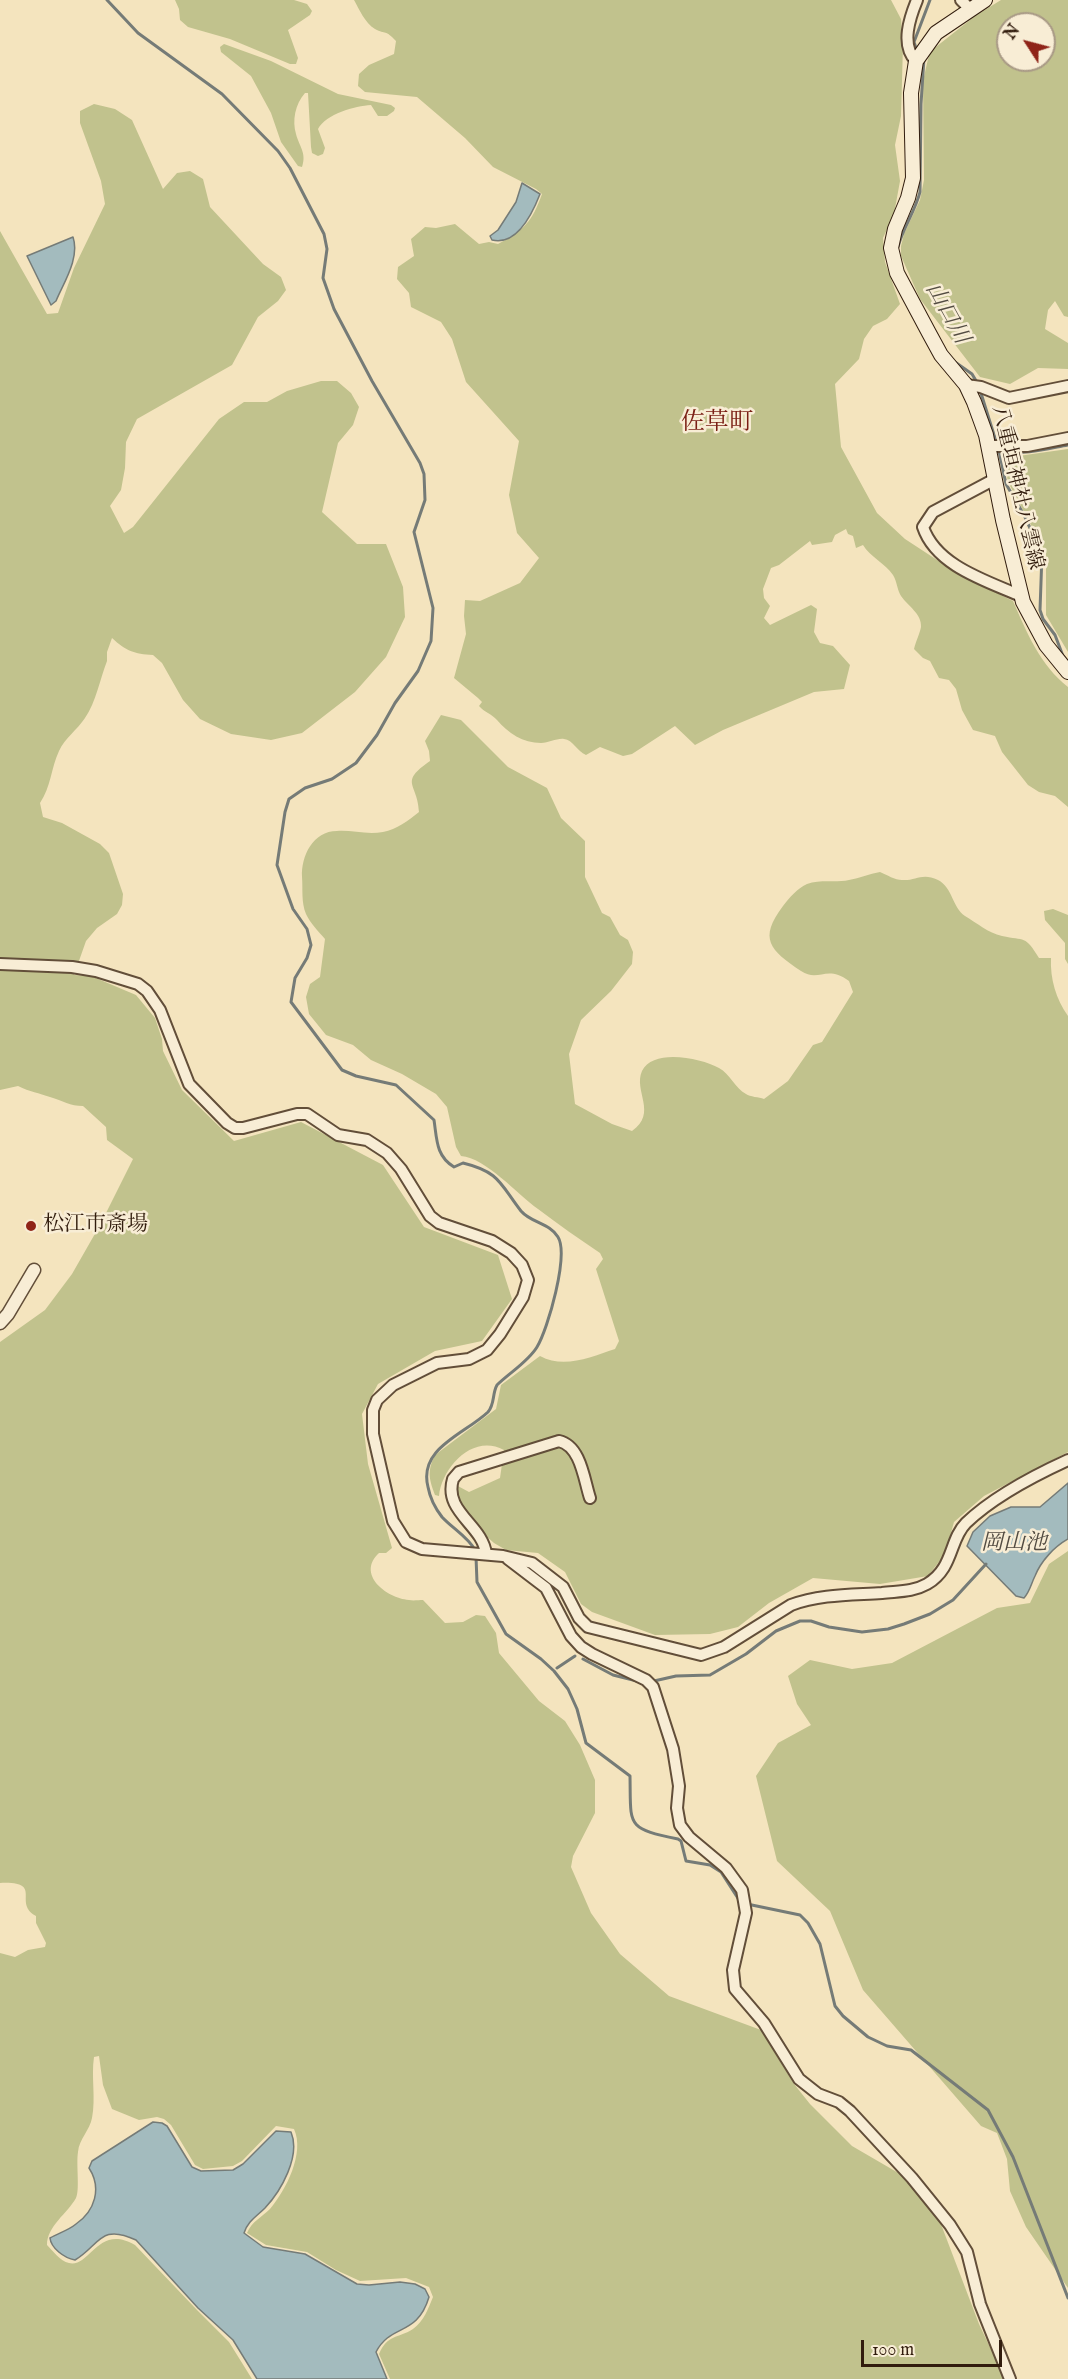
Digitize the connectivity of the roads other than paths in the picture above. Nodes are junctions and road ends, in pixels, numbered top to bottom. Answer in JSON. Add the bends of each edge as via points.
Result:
{"nodes":[{"id":1,"x":917,"y":0,"type":"edge"},
{"id":2,"x":985,"y":0,"type":"edge"},
{"id":3,"x":966,"y":4,"type":"edge"},
{"id":4,"x":918,"y":56,"type":"junction"},
{"id":5,"x":975,"y":386,"type":"junction"},
{"id":6,"x":1068,"y":386,"type":"edge"},
{"id":7,"x":1068,"y":438,"type":"edge"},
{"id":8,"x":994,"y":445,"type":"junction"},
{"id":9,"x":994,"y":479,"type":"junction"},
{"id":10,"x":1021,"y":596,"type":"junction"},
{"id":11,"x":1068,"y":672,"type":"edge"},
{"id":12,"x":0,"y":964,"type":"edge"},
{"id":13,"x":34,"y":1270,"type":"dead end"},
{"id":14,"x":0,"y":1323,"type":"edge"},
{"id":15,"x":1068,"y":1460,"type":"edge"},
{"id":16,"x":590,"y":1498,"type":"dead end"},
{"id":17,"x":480,"y":1554,"type":"junction"},
{"id":18,"x":503,"y":1556,"type":"junction"},
{"id":19,"x":1010,"y":2379,"type":"edge"}],
"edges":[{"from":1,"to":4,"type":"street","via":[[908,32],[912,56]]},
{"from":2,"to":3,"type":"main road"},
{"from":3,"to":4,"type":"main road"},
{"from":4,"to":5,"type":"main road","name":"八重垣神社八雲線","via":[[911,93],[913,178],[892,240],[892,260],[941,355]]},
{"from":5,"to":6,"type":"street","via":[[1009,398]]},
{"from":5,"to":8,"type":"main road","name":"八重垣神社八雲線","via":[[981,419]]},
{"from":7,"to":8,"type":"street","via":[[1027,446]]},
{"from":8,"to":9,"type":"main road","name":"八重垣神社八雲線"},
{"from":9,"to":10,"type":"main road","name":"八重垣神社八雲線"},
{"from":9,"to":10,"type":"street","via":[[933,512],[923,527],[931,545],[942,556]]},
{"from":10,"to":11,"type":"main road","name":"八重垣神社八雲線","via":[[1042,638]]},
{"from":12,"to":17,"type":"street","via":[[72,967],[138,984],[160,1010],[189,1084],[226,1123],[243,1128],[307,1114],[338,1135],[367,1140],[387,1153],[401,1169],[430,1216],[492,1241],[522,1265],[528,1280],[523,1297],[487,1350],[469,1359],[437,1363],[416,1372],[384,1392],[373,1410],[373,1434],[399,1533],[406,1542],[422,1549]]},
{"from":13,"to":14,"type":"street"},
{"from":15,"to":18,"type":"street","via":[[996,1499],[966,1523],[944,1567],[926,1584],[905,1592],[801,1601],[709,1654],[690,1654],[588,1628],[554,1578],[532,1563]]},
{"from":16,"to":17,"type":"street","via":[[574,1451],[565,1442],[459,1472],[453,1479],[451,1497],[485,1544]]},
{"from":17,"to":18,"type":"street"},
{"from":18,"to":19,"type":"street","via":[[546,1588],[581,1647],[653,1687],[673,1749],[680,1825],[726,1868],[742,1890],[745,1904],[733,1970],[735,1989],[764,2023],[799,2079],[850,2111],[950,2225],[967,2252],[980,2304]]}]}
